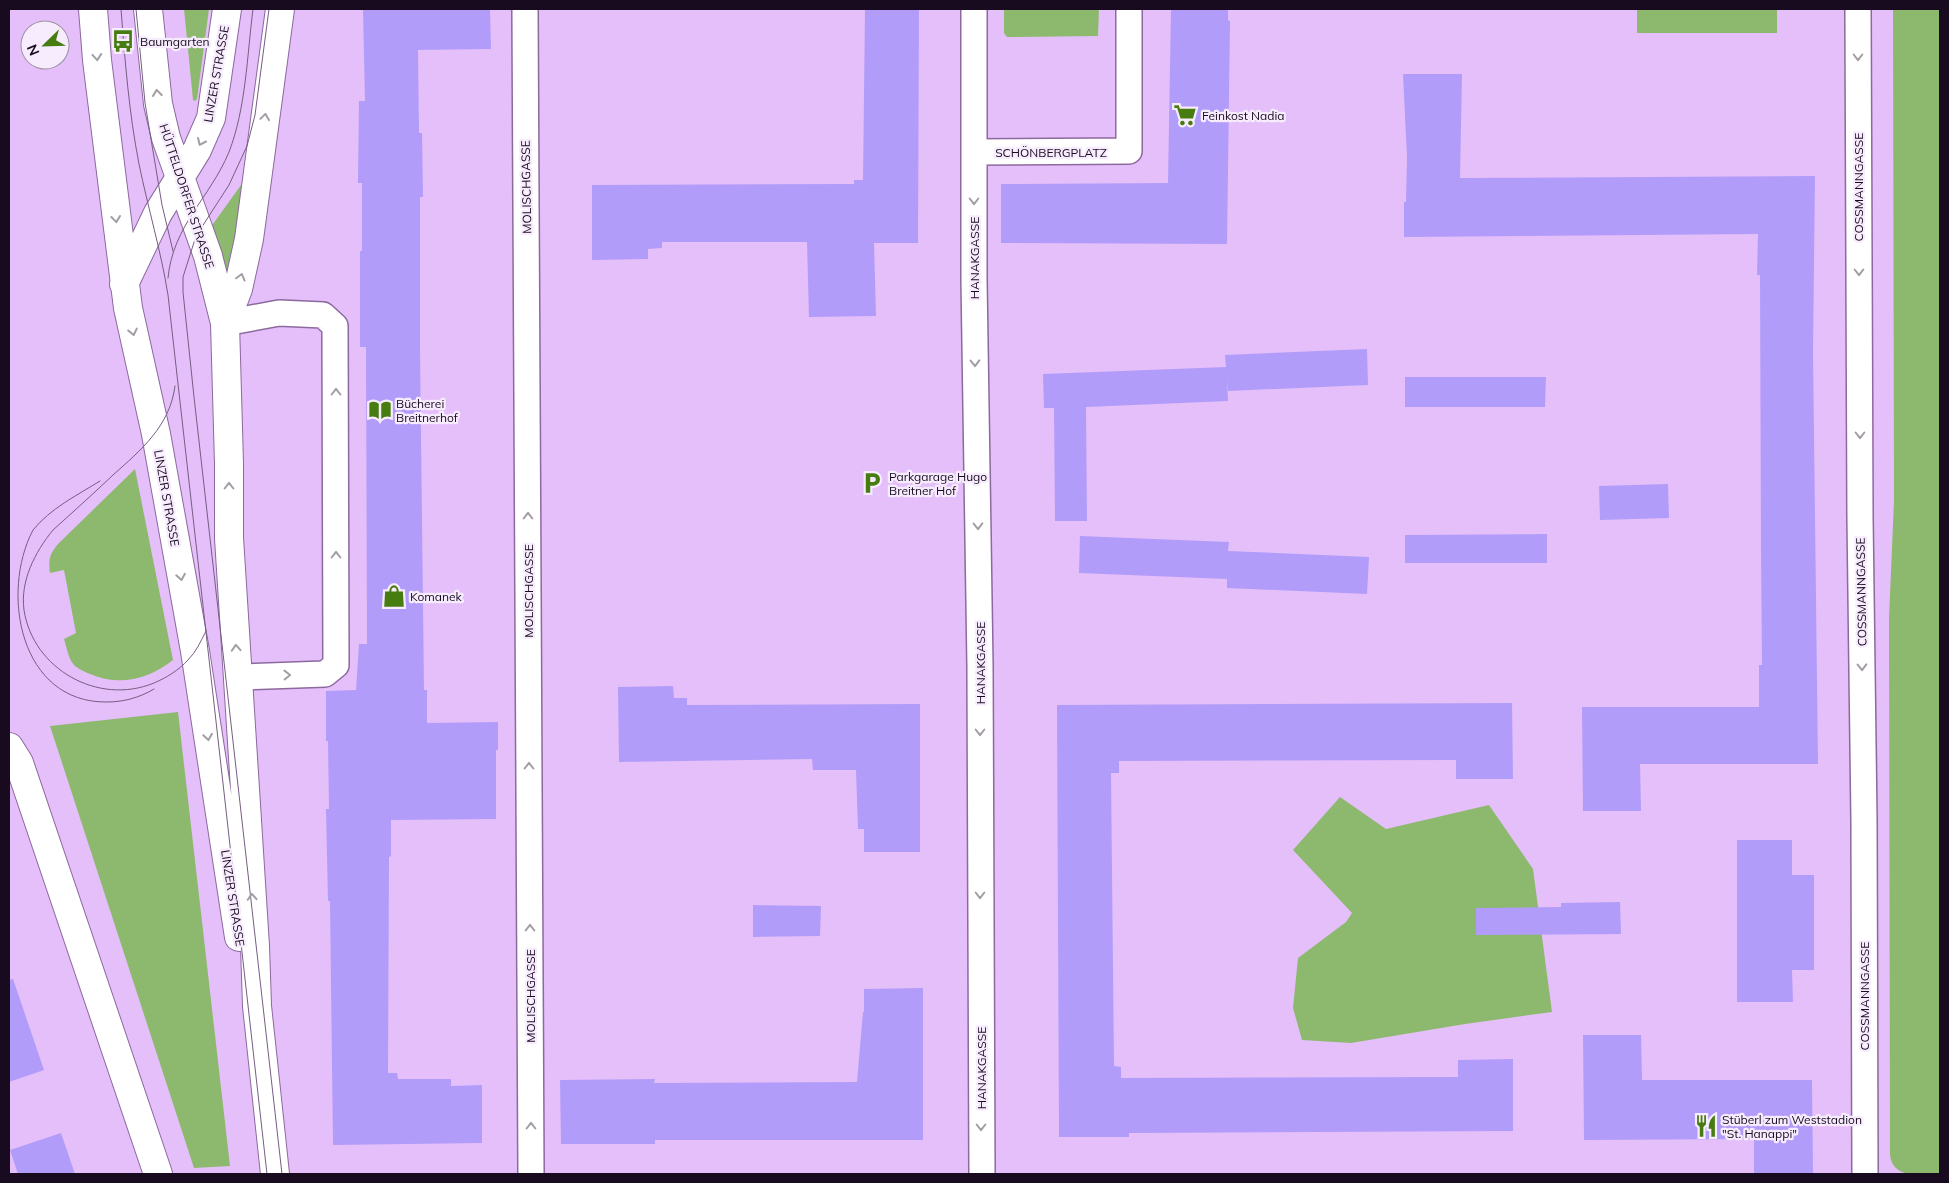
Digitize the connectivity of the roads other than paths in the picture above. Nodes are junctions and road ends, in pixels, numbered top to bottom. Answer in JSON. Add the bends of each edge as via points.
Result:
{"nodes":[{"id":1,"x":93,"y":9,"type":"edge"},
{"id":2,"x":148,"y":9,"type":"edge"},
{"id":3,"x":227,"y":9,"type":"edge"},
{"id":4,"x":280,"y":9,"type":"edge"},
{"id":5,"x":525,"y":9,"type":"edge"},
{"id":6,"x":974,"y":9,"type":"edge"},
{"id":7,"x":1129,"y":9,"type":"edge"},
{"id":8,"x":1858,"y":9,"type":"edge"},
{"id":9,"x":974,"y":152,"type":"junction"},
{"id":10,"x":179,"y":177,"type":"junction"},
{"id":11,"x":124,"y":284,"type":"junction"},
{"id":12,"x":225,"y":323,"type":"junction"},
{"id":13,"x":239,"y":677,"type":"junction"},
{"id":14,"x":9,"y":747,"type":"edge"},
{"id":15,"x":257,"y":1006,"type":"junction"},
{"id":16,"x":158,"y":1174,"type":"edge"},
{"id":17,"x":275,"y":1174,"type":"edge"},
{"id":18,"x":531,"y":1174,"type":"edge"},
{"id":19,"x":982,"y":1174,"type":"edge"},
{"id":20,"x":1865,"y":1174,"type":"edge"}],
"edges":[{"from":1,"to":11,"type":"main road","one_way":true},
{"from":10,"to":2,"type":"main road","name":"HÜTTELDORFER STRASSE","one_way":true,"via":[[158,104]]},
{"from":3,"to":10,"type":"main road","name":"LINZER STRASSE","one_way":true,"via":[[211,118],[197,150]]},
{"from":12,"to":4,"type":"main road","name":"LINZER STRASSE","one_way":true,"via":[[238,289],[249,239]]},
{"from":18,"to":5,"type":"street","name":"MOLISCHGASSE","one_way":true},
{"from":6,"to":9,"type":"street"},
{"from":7,"to":9,"type":"street","name":"SCHÖNBERGPLATZ","via":[[1129,152]]},
{"from":8,"to":20,"type":"street","name":"COSSMANNGASSE","one_way":true},
{"from":9,"to":19,"type":"street","name":"HANAKGASSE","one_way":true},
{"from":10,"to":11,"type":"main road","name":"LINZER STRASSE"},
{"from":10,"to":12,"type":"main road","name":"HÜTTELDORFER STRASSE","via":[[208,256]]},
{"from":11,"to":15,"type":"main road","name":"LINZER STRASSE","one_way":true,"via":[[156,434],[195,651],[241,947]]},
{"from":13,"to":12,"type":"main road","name":"LINZER STRASSE","one_way":true,"via":[[229,538]]},
{"from":13,"to":12,"type":"street","one_way":true,"via":[[325,674],[336,664],[336,326],[323,315],[278,313]]},
{"from":15,"to":13,"type":"main road","name":"LINZER STRASSE","one_way":true},
{"from":14,"to":16,"type":"main road","via":[[19,763]]},
{"from":15,"to":17,"type":"main road","name":"LINZER STRASSE"}]}
